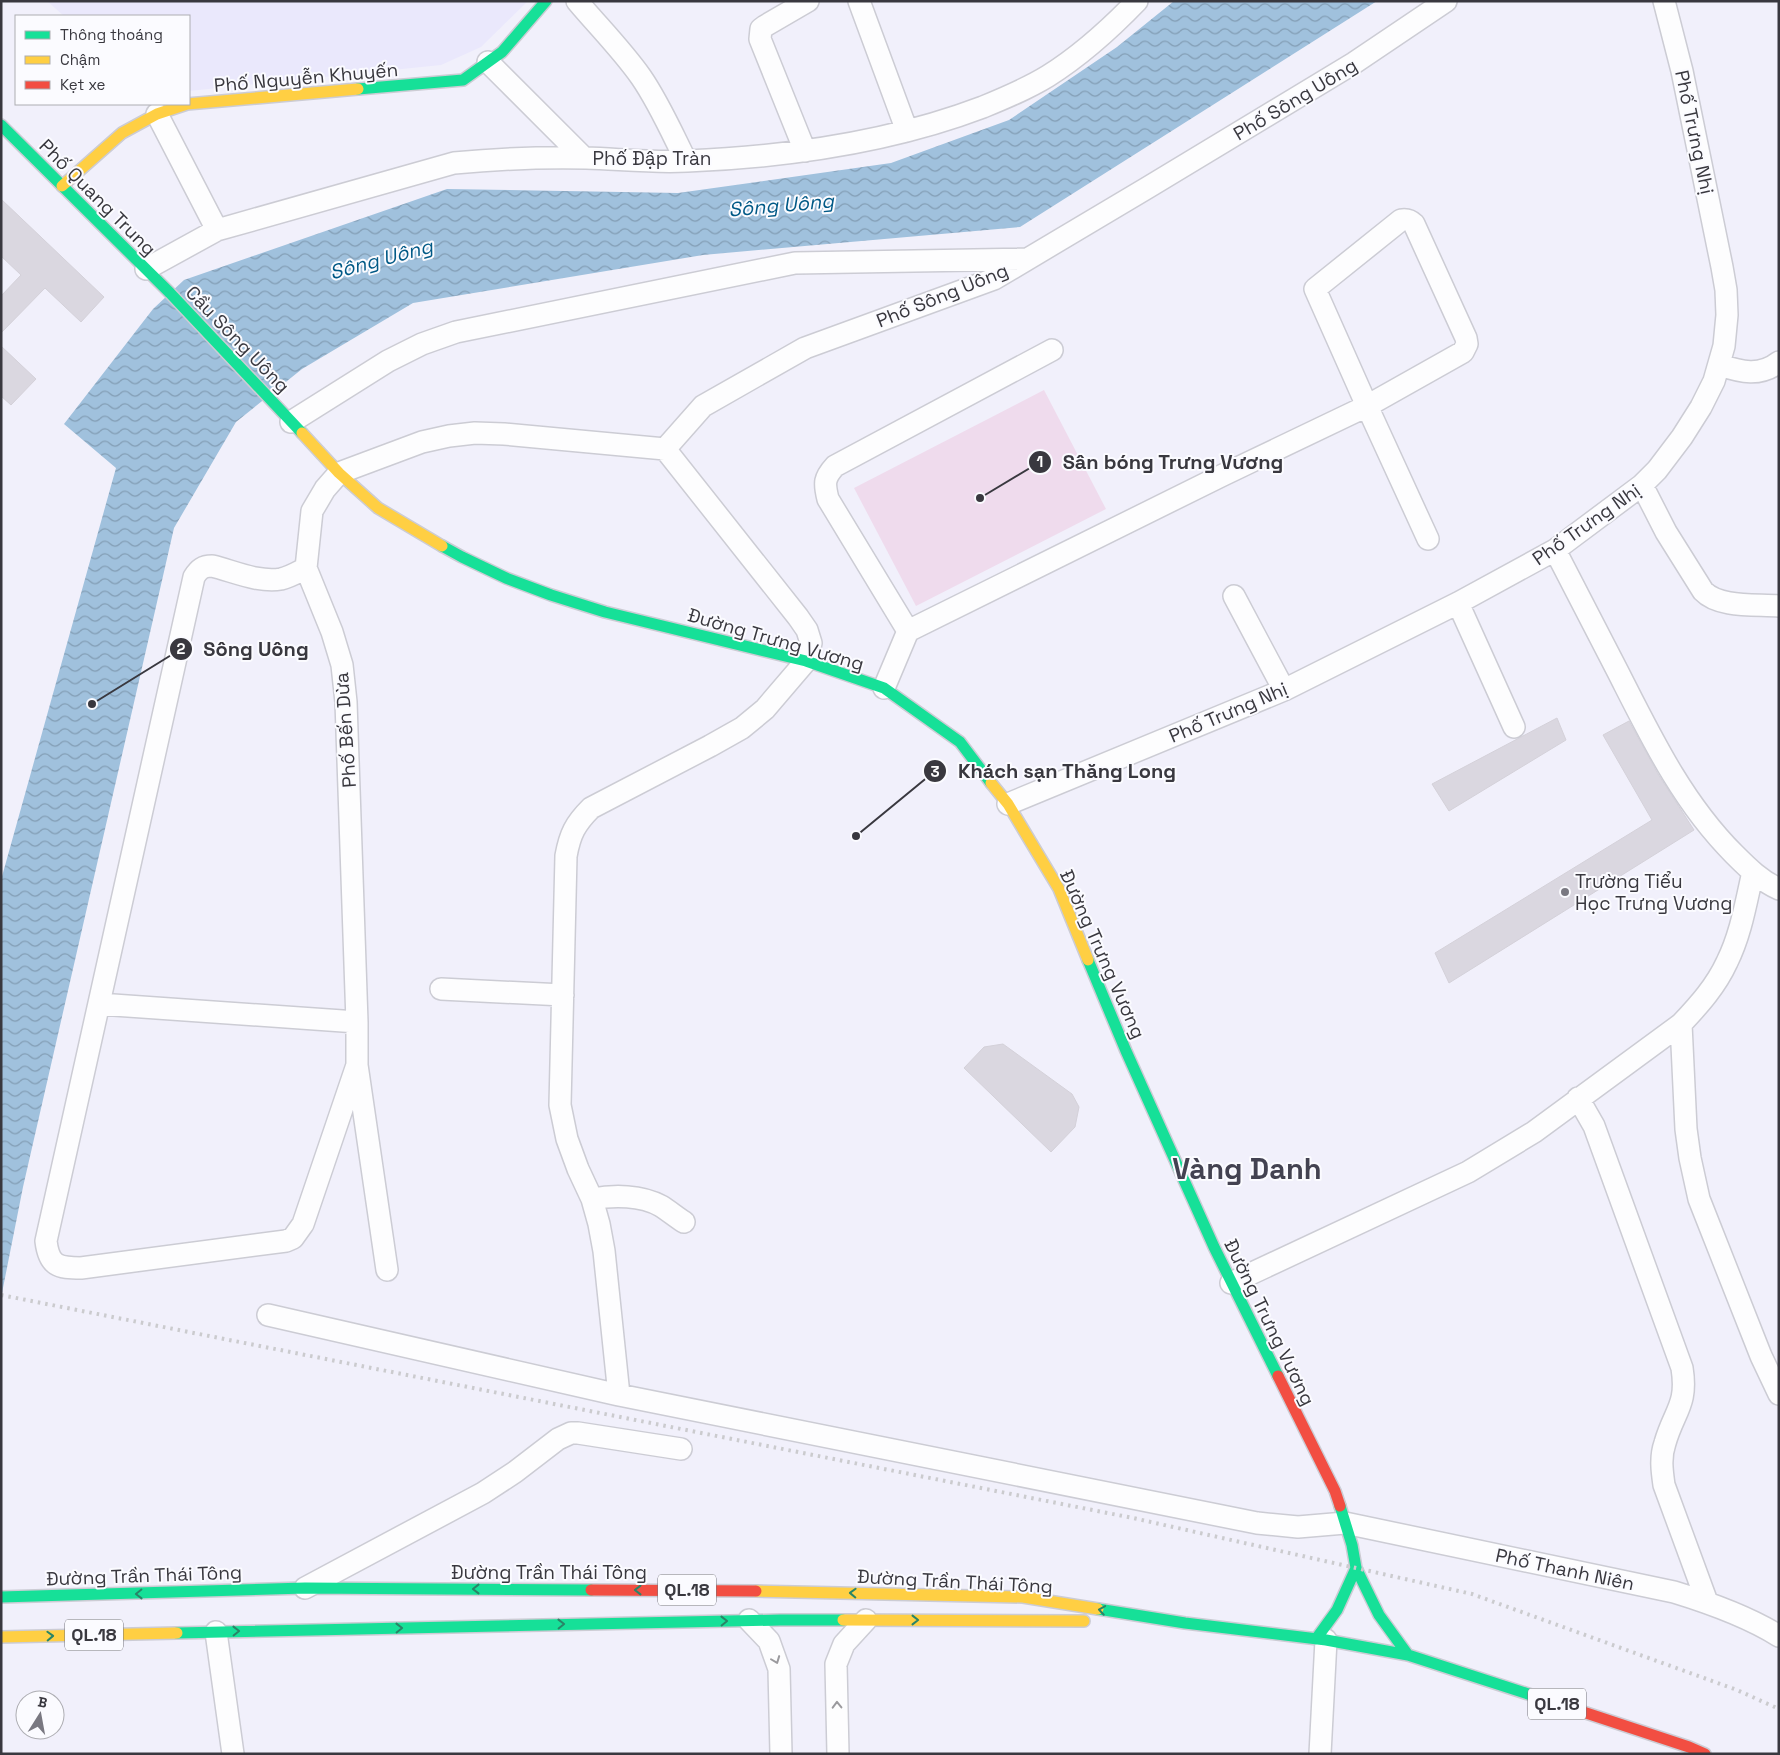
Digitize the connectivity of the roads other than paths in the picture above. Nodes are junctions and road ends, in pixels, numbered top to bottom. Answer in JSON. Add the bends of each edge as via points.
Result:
{"nodes":[{"id":1,"x":546,"y":1,"type":"edge"},
{"id":2,"x":577,"y":1,"type":"edge"},
{"id":3,"x":808,"y":1,"type":"edge"},
{"id":4,"x":859,"y":1,"type":"edge"},
{"id":5,"x":1137,"y":1,"type":"edge"},
{"id":6,"x":1446,"y":1,"type":"edge"},
{"id":7,"x":1664,"y":1,"type":"edge"},
{"id":8,"x":488,"y":62,"type":"junction"},
{"id":9,"x":190,"y":104,"type":"edge"},
{"id":10,"x":184,"y":105,"type":"edge"},
{"id":11,"x":156,"y":114,"type":"junction"},
{"id":12,"x":1,"y":125,"type":"edge"},
{"id":13,"x":907,"y":131,"type":"junction"},
{"id":14,"x":805,"y":151,"type":"junction"},
{"id":15,"x":584,"y":158,"type":"junction"},
{"id":16,"x":686,"y":161,"type":"junction"},
{"id":17,"x":62,"y":186,"type":"junction"},
{"id":18,"x":218,"y":230,"type":"junction"},
{"id":19,"x":1029,"y":258,"type":"junction"},
{"id":20,"x":146,"y":269,"type":"junction"},
{"id":21,"x":170,"y":293,"type":"joint"},
{"id":22,"x":1052,"y":350,"type":"dead end"},
{"id":23,"x":1720,"y":365,"type":"junction"},
{"id":24,"x":1777,"y":365,"type":"edge"},
{"id":25,"x":1367,"y":406,"type":"junction"},
{"id":26,"x":286,"y":416,"type":"junction"},
{"id":27,"x":665,"y":449,"type":"junction"},
{"id":28,"x":339,"y":474,"type":"junction"},
{"id":29,"x":1642,"y":485,"type":"junction"},
{"id":30,"x":1428,"y":538,"type":"dead end"},
{"id":31,"x":1555,"y":550,"type":"junction"},
{"id":32,"x":306,"y":568,"type":"junction"},
{"id":33,"x":1234,"y":596,"type":"dead end"},
{"id":34,"x":1458,"y":604,"type":"junction"},
{"id":35,"x":1779,"y":606,"type":"edge"},
{"id":36,"x":908,"y":631,"type":"junction"},
{"id":37,"x":806,"y":661,"type":"junction"},
{"id":38,"x":884,"y":688,"type":"junction"},
{"id":39,"x":1284,"y":690,"type":"junction"},
{"id":40,"x":1514,"y":727,"type":"dead end"},
{"id":41,"x":1008,"y":804,"type":"junction"},
{"id":42,"x":1753,"y":872,"type":"junction"},
{"id":43,"x":1779,"y":889,"type":"edge"},
{"id":44,"x":440,"y":989,"type":"dead end"},
{"id":45,"x":563,"y":995,"type":"junction"},
{"id":46,"x":99,"y":1004,"type":"junction"},
{"id":47,"x":357,"y":1022,"type":"junction"},
{"id":48,"x":1681,"y":1024,"type":"junction"},
{"id":49,"x":357,"y":1066,"type":"junction"},
{"id":50,"x":1578,"y":1098,"type":"junction"},
{"id":51,"x":592,"y":1200,"type":"junction"},
{"id":52,"x":684,"y":1222,"type":"dead end"},
{"id":53,"x":387,"y":1270,"type":"dead end"},
{"id":54,"x":1231,"y":1283,"type":"junction"},
{"id":55,"x":268,"y":1315,"type":"dead end"},
{"id":56,"x":619,"y":1394,"type":"junction"},
{"id":57,"x":1779,"y":1394,"type":"edge"},
{"id":58,"x":680,"y":1449,"type":"dead end"},
{"id":59,"x":1345,"y":1523,"type":"junction"},
{"id":60,"x":1356,"y":1568,"type":"junction"},
{"id":61,"x":305,"y":1588,"type":"junction"},
{"id":62,"x":1,"y":1597,"type":"edge"},
{"id":63,"x":1707,"y":1602,"type":"junction"},
{"id":64,"x":749,"y":1620,"type":"junction"},
{"id":65,"x":866,"y":1620,"type":"junction"},
{"id":66,"x":1185,"y":1623,"type":"junction"},
{"id":67,"x":216,"y":1632,"type":"junction"},
{"id":68,"x":1777,"y":1633,"type":"edge"},
{"id":69,"x":1,"y":1637,"type":"edge"},
{"id":70,"x":1321,"y":1640,"type":"junction"},
{"id":71,"x":1408,"y":1655,"type":"junction"},
{"id":72,"x":233,"y":1754,"type":"edge"},
{"id":73,"x":781,"y":1754,"type":"edge"},
{"id":74,"x":838,"y":1754,"type":"edge"},
{"id":75,"x":1320,"y":1754,"type":"edge"},
{"id":76,"x":1705,"y":1754,"type":"edge"}],
"edges":[{"from":1,"to":8,"type":"main road","name":"Phố Nguyễn Khuyến","via":[[502,52]]},
{"from":2,"to":16,"type":"street","via":[[641,77]]},
{"from":3,"to":14,"type":"street","via":[[765,26],[760,34]]},
{"from":4,"to":13,"type":"street"},
{"from":5,"to":13,"type":"street","name":"Phố Đập Tràn","via":[[1085,49],[1047,76],[1010,96],[959,116]]},
{"from":6,"to":19,"type":"street","name":"Phố Sông Uông","via":[[1354,63]]},
{"from":7,"to":23,"type":"street","name":"Phố Trưng Nhị","via":[[1682,71],[1726,290],[1727,315]]},
{"from":8,"to":9,"type":"main road","name":"Phố Nguyễn Khuyến","via":[[463,80]]},
{"from":8,"to":15,"type":"street"},
{"from":10,"to":11,"type":"main road","name":"Phố Nguyễn Khuyến"},
{"from":11,"to":17,"type":"main road","name":"Phố Nguyễn Khuyến","via":[[122,133]]},
{"from":11,"to":18,"type":"street"},
{"from":12,"to":17,"type":"main road","name":"Phố Quang Trung"},
{"from":13,"to":14,"type":"street","name":"Phố Đập Tràn"},
{"from":14,"to":16,"type":"street","name":"Phố Đập Tràn"},
{"from":15,"to":16,"type":"street","name":"Phố Đập Tràn"},
{"from":15,"to":18,"type":"street","name":"Phố Đập Tràn","via":[[454,163]]},
{"from":17,"to":20,"type":"main road","name":"Phố Quang Trung"},
{"from":18,"to":20,"type":"street","name":"Phố Đập Tràn"},
{"from":19,"to":26,"type":"street","via":[[795,263],[456,332],[422,344]]},
{"from":19,"to":27,"type":"street","name":"Phố Sông Uông","via":[[994,279],[805,348],[703,406]]},
{"from":20,"to":21,"type":"main road","name":"Phố Quang Trung"},
{"from":21,"to":26,"type":"main road","name":"Cầu Sông Uông"},
{"from":22,"to":36,"type":"street","via":[[835,466],[827,474],[824,486],[828,499]]},
{"from":23,"to":24,"type":"street","via":[[1751,373]]},
{"from":23,"to":29,"type":"street","name":"Phố Trưng Nhị","via":[[1701,407],[1682,437]]},
{"from":25,"to":25,"type":"street","via":[[1463,352],[1467,344],[1411,221],[1401,220],[1315,290]]},
{"from":25,"to":30,"type":"street"},
{"from":25,"to":36,"type":"street"},
{"from":26,"to":28,"type":"main road","name":"Đường Trưng Vương"},
{"from":27,"to":28,"type":"street","name":"Phố Bến Dừa","via":[[475,433],[422,442]]},
{"from":27,"to":37,"type":"street","via":[[798,616],[811,643]]},
{"from":28,"to":32,"type":"street","name":"Phố Bến Dừa","via":[[312,510]]},
{"from":28,"to":37,"type":"main road","name":"Đường Trưng Vương","via":[[378,508],[462,557],[506,578],[605,612]]},
{"from":29,"to":31,"type":"street","name":"Phố Trưng Nhị"},
{"from":29,"to":35,"type":"street","via":[[1666,532],[1707,596],[1721,602]]},
{"from":31,"to":34,"type":"street","name":"Phố Trưng Nhị"},
{"from":31,"to":42,"type":"street","via":[[1673,777],[1717,836]]},
{"from":32,"to":46,"type":"street","via":[[273,580],[204,566],[194,577]]},
{"from":32,"to":47,"type":"street","name":"Phố Bến Dừa","via":[[342,665]]},
{"from":33,"to":39,"type":"street"},
{"from":34,"to":39,"type":"street","name":"Phố Trưng Nhị"},
{"from":34,"to":40,"type":"street"},
{"from":36,"to":38,"type":"street"},
{"from":37,"to":38,"type":"main road","name":"Đường Trưng Vương"},
{"from":37,"to":45,"type":"street","via":[[765,709],[742,728],[591,808],[577,821],[566,856]]},
{"from":38,"to":41,"type":"main road","name":"Đường Trưng Vương","via":[[960,742]]},
{"from":39,"to":41,"type":"street","name":"Phố Trưng Nhị"},
{"from":41,"to":54,"type":"main road","name":"Đường Trưng Vương","via":[[1059,888],[1126,1051]]},
{"from":42,"to":43,"type":"street"},
{"from":42,"to":48,"type":"street","via":[[1738,934],[1727,962],[1699,1005]]},
{"from":44,"to":45,"type":"street"},
{"from":45,"to":51,"type":"street","via":[[560,1105],[567,1139]]},
{"from":46,"to":47,"type":"street"},
{"from":46,"to":49,"type":"street","via":[[46,1241],[48,1254],[65,1268],[293,1238],[303,1224]]},
{"from":47,"to":49,"type":"street","name":"Phố Bến Dừa"},
{"from":48,"to":50,"type":"street"},
{"from":48,"to":57,"type":"street","via":[[1686,1129],[1699,1199]]},
{"from":49,"to":53,"type":"street"},
{"from":50,"to":54,"type":"street","via":[[1534,1132],[1468,1172]]},
{"from":50,"to":63,"type":"street","via":[[1594,1126],[1682,1368],[1684,1394],[1665,1442],[1662,1469],[1664,1485]]},
{"from":51,"to":52,"type":"street","via":[[608,1196],[633,1197],[660,1206]]},
{"from":51,"to":56,"type":"street","via":[[604,1251]]},
{"from":54,"to":59,"type":"main road","name":"Đường Trưng Vương","via":[[1335,1491]]},
{"from":55,"to":56,"type":"street","name":"Phố Thanh Niên"},
{"from":56,"to":59,"type":"street","name":"Phố Thanh Niên","via":[[1257,1523],[1298,1526]]},
{"from":58,"to":61,"type":"street","via":[[578,1433],[565,1435],[483,1493]]},
{"from":59,"to":60,"type":"main road","name":"Đường Trưng Vương"},
{"from":59,"to":63,"type":"street","name":"Phố Thanh Niên","via":[[1674,1592]]},
{"from":60,"to":70,"type":"main road"},
{"from":60,"to":71,"type":"main road","name":"Đường Trưng Vương","via":[[1379,1615]]},
{"from":61,"to":62,"type":"main road","name":"Đường Trần Thái Tông","number":"QL.18","one_way":true},
{"from":66,"to":61,"type":"main road","name":"Đường Trần Thái Tông","number":"QL.18","one_way":true,"via":[[1023,1598],[782,1591]]},
{"from":63,"to":68,"type":"street","name":"Phố Thanh Niên"},
{"from":64,"to":65,"type":"main road","name":"Đường Trần Thái Tông","number":"QL.18"},
{"from":67,"to":64,"type":"main road","name":"Đường Trần Thái Tông","number":"QL.18","one_way":true},
{"from":64,"to":73,"type":"street","one_way":true,"via":[[768,1641],[780,1669]]},
{"from":65,"to":66,"type":"main road","name":"Đường Trần Thái Tông","number":"QL.18","one_way":true},
{"from":74,"to":65,"type":"street","one_way":true,"via":[[836,1664],[844,1644]]},
{"from":66,"to":70,"type":"main road","name":"Đường Trần Thái Tông","number":"QL.18"},
{"from":69,"to":67,"type":"main road","name":"Đường Trần Thái Tông","number":"QL.18","one_way":true},
{"from":67,"to":72,"type":"street"},
{"from":70,"to":71,"type":"main road","name":"Đường Trần Thái Tông","number":"QL.18"},
{"from":70,"to":75,"type":"street"},
{"from":71,"to":76,"type":"main road","number":"QL.18"}]}
